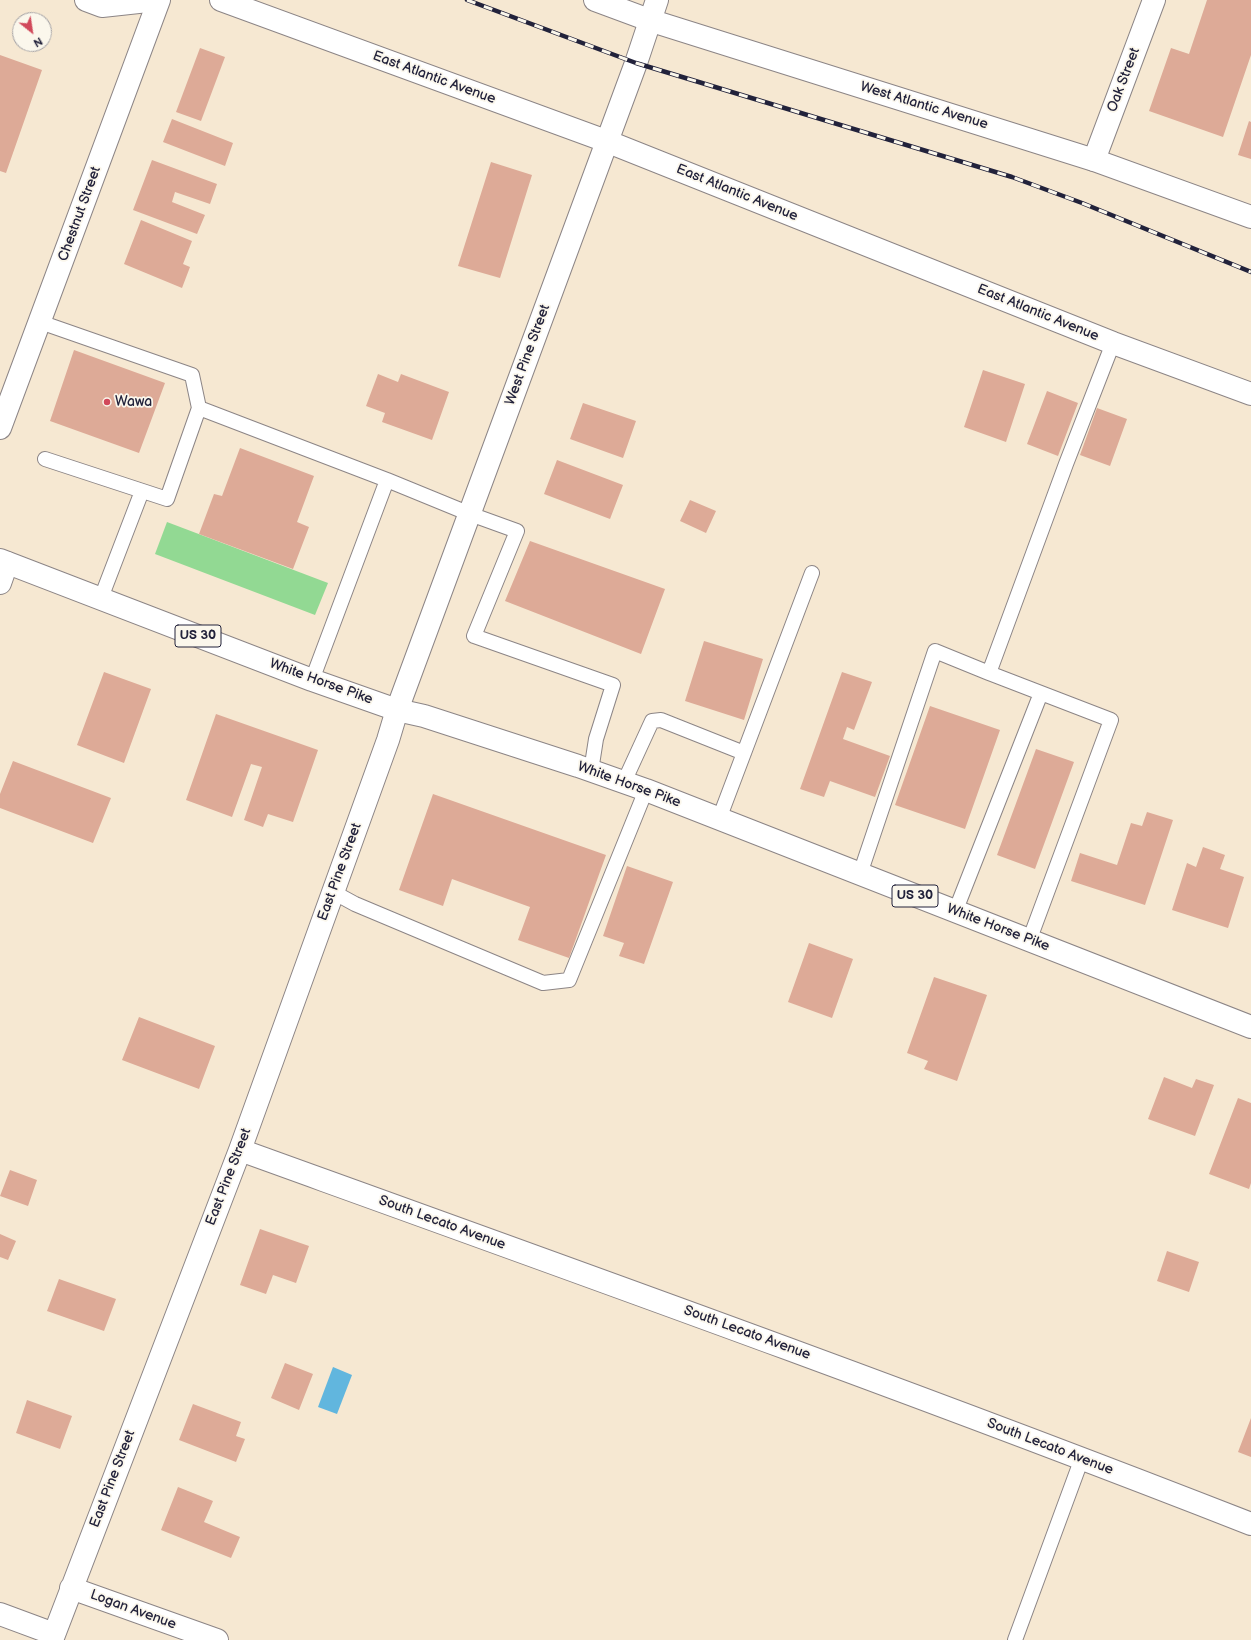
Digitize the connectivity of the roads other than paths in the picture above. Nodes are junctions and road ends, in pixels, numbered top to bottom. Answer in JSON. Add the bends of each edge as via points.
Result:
{"nodes":[{"id":1,"x":86,"y":0,"type":"edge"},
{"id":2,"x":158,"y":0,"type":"edge"},
{"id":3,"x":221,"y":0,"type":"edge"},
{"id":4,"x":595,"y":0,"type":"edge"},
{"id":5,"x":657,"y":0,"type":"edge"},
{"id":6,"x":1154,"y":0,"type":"edge"},
{"id":7,"x":649,"y":20,"type":"junction"},
{"id":8,"x":606,"y":141,"type":"junction"},
{"id":9,"x":1094,"y":160,"type":"junction"},
{"id":10,"x":1251,"y":217,"type":"edge"},
{"id":11,"x":40,"y":322,"type":"junction"},
{"id":12,"x":1113,"y":343,"type":"junction"},
{"id":13,"x":1251,"y":394,"type":"edge"},
{"id":14,"x":199,"y":408,"type":"junction"},
{"id":15,"x":0,"y":428,"type":"edge"},
{"id":16,"x":45,"y":458,"type":"dead end"},
{"id":17,"x":387,"y":480,"type":"junction"},
{"id":18,"x":142,"y":491,"type":"junction"},
{"id":19,"x":470,"y":514,"type":"junction"},
{"id":20,"x":2,"y":569,"type":"edge"},
{"id":21,"x":812,"y":573,"type":"dead end"},
{"id":22,"x":101,"y":598,"type":"junction"},
{"id":23,"x":989,"y":673,"type":"junction"},
{"id":24,"x":312,"y":680,"type":"junction"},
{"id":25,"x":1040,"y":693,"type":"junction"},
{"id":26,"x":397,"y":710,"type":"junction"},
{"id":27,"x":744,"y":753,"type":"junction"},
{"id":28,"x":591,"y":771,"type":"junction"},
{"id":29,"x":624,"y":782,"type":"junction"},
{"id":30,"x":646,"y":790,"type":"junction"},
{"id":31,"x":719,"y":819,"type":"junction"},
{"id":32,"x":860,"y":874,"type":"junction"},
{"id":33,"x":333,"y":892,"type":"junction"},
{"id":34,"x":955,"y":912,"type":"junction"},
{"id":35,"x":1030,"y":941,"type":"junction"},
{"id":36,"x":1251,"y":1027,"type":"edge"},
{"id":37,"x":240,"y":1150,"type":"junction"},
{"id":38,"x":1082,"y":1458,"type":"junction"},
{"id":39,"x":1251,"y":1524,"type":"edge"},
{"id":40,"x":71,"y":1588,"type":"junction"},
{"id":41,"x":0,"y":1614,"type":"edge"},
{"id":42,"x":53,"y":1637,"type":"edge"},
{"id":43,"x":217,"y":1640,"type":"edge"},
{"id":44,"x":1015,"y":1640,"type":"edge"}],
"edges":[{"from":1,"to":2,"type":"main road","via":[[102,6]]},
{"from":2,"to":11,"type":"main road","name":"Chestnut Street"},
{"from":3,"to":8,"type":"main road","name":"East Atlantic Avenue"},
{"from":4,"to":7,"type":"main road","name":"West Atlantic Avenue"},
{"from":5,"to":7,"type":"main road","name":"West Pine Street"},
{"from":6,"to":9,"type":"main road","name":"Oak Street"},
{"from":7,"to":8,"type":"main road","name":"West Pine Street","via":[[636,63]]},
{"from":7,"to":9,"type":"main road","name":"West Atlantic Avenue"},
{"from":8,"to":12,"type":"main road","name":"East Atlantic Avenue"},
{"from":8,"to":19,"type":"main road","name":"West Pine Street"},
{"from":9,"to":10,"type":"main road","name":"West Atlantic Avenue"},
{"from":11,"to":14,"type":"lane","via":[[192,375]]},
{"from":11,"to":15,"type":"main road","name":"Chestnut Street"},
{"from":12,"to":13,"type":"main road","name":"East Atlantic Avenue"},
{"from":12,"to":23,"type":"lane"},
{"from":14,"to":17,"type":"lane"},
{"from":14,"to":18,"type":"lane","via":[[167,499]]},
{"from":16,"to":18,"type":"lane"},
{"from":17,"to":19,"type":"lane"},
{"from":17,"to":24,"type":"lane"},
{"from":18,"to":22,"type":"lane"},
{"from":19,"to":26,"type":"main road","name":"West Pine Street"},
{"from":19,"to":28,"type":"lane","via":[[517,531],[474,636],[613,685],[596,739]]},
{"from":20,"to":22,"type":"main road","name":"White Horse Pike","number":"US 30"},
{"from":21,"to":27,"type":"lane"},
{"from":22,"to":24,"type":"main road","name":"White Horse Pike","number":"US 30"},
{"from":23,"to":25,"type":"lane"},
{"from":23,"to":32,"type":"lane","via":[[935,651]]},
{"from":24,"to":26,"type":"main road","name":"White Horse Pike","number":"US 30"},
{"from":25,"to":34,"type":"lane"},
{"from":25,"to":35,"type":"lane","via":[[1111,720]]},
{"from":26,"to":28,"type":"main road","name":"White Horse Pike","number":"US 30","via":[[424,716]]},
{"from":26,"to":33,"type":"main road","name":"East Pine Street"},
{"from":27,"to":29,"type":"lane","via":[[661,720],[652,721]]},
{"from":27,"to":31,"type":"lane"},
{"from":28,"to":29,"type":"main road","name":"White Horse Pike","number":"US 30"},
{"from":29,"to":30,"type":"main road","name":"White Horse Pike","number":"US 30"},
{"from":30,"to":31,"type":"main road","name":"White Horse Pike","number":"US 30"},
{"from":30,"to":33,"type":"lane","via":[[569,980],[543,983],[355,904]]},
{"from":31,"to":32,"type":"main road","name":"White Horse Pike","number":"US 30"},
{"from":32,"to":34,"type":"main road","name":"White Horse Pike","number":"US 30"},
{"from":33,"to":37,"type":"main road","name":"East Pine Street"},
{"from":34,"to":35,"type":"main road","name":"White Horse Pike","number":"US 30"},
{"from":35,"to":36,"type":"main road","name":"White Horse Pike","number":"US 30"},
{"from":37,"to":38,"type":"main road","name":"South Lecato Avenue"},
{"from":37,"to":40,"type":"main road","name":"East Pine Street"},
{"from":38,"to":39,"type":"main road","name":"South Lecato Avenue"},
{"from":38,"to":44,"type":"lane"},
{"from":40,"to":42,"type":"main road","name":"East Pine Street"},
{"from":40,"to":43,"type":"main road","name":"Logan Avenue"},
{"from":41,"to":42,"type":"main road"}]}
